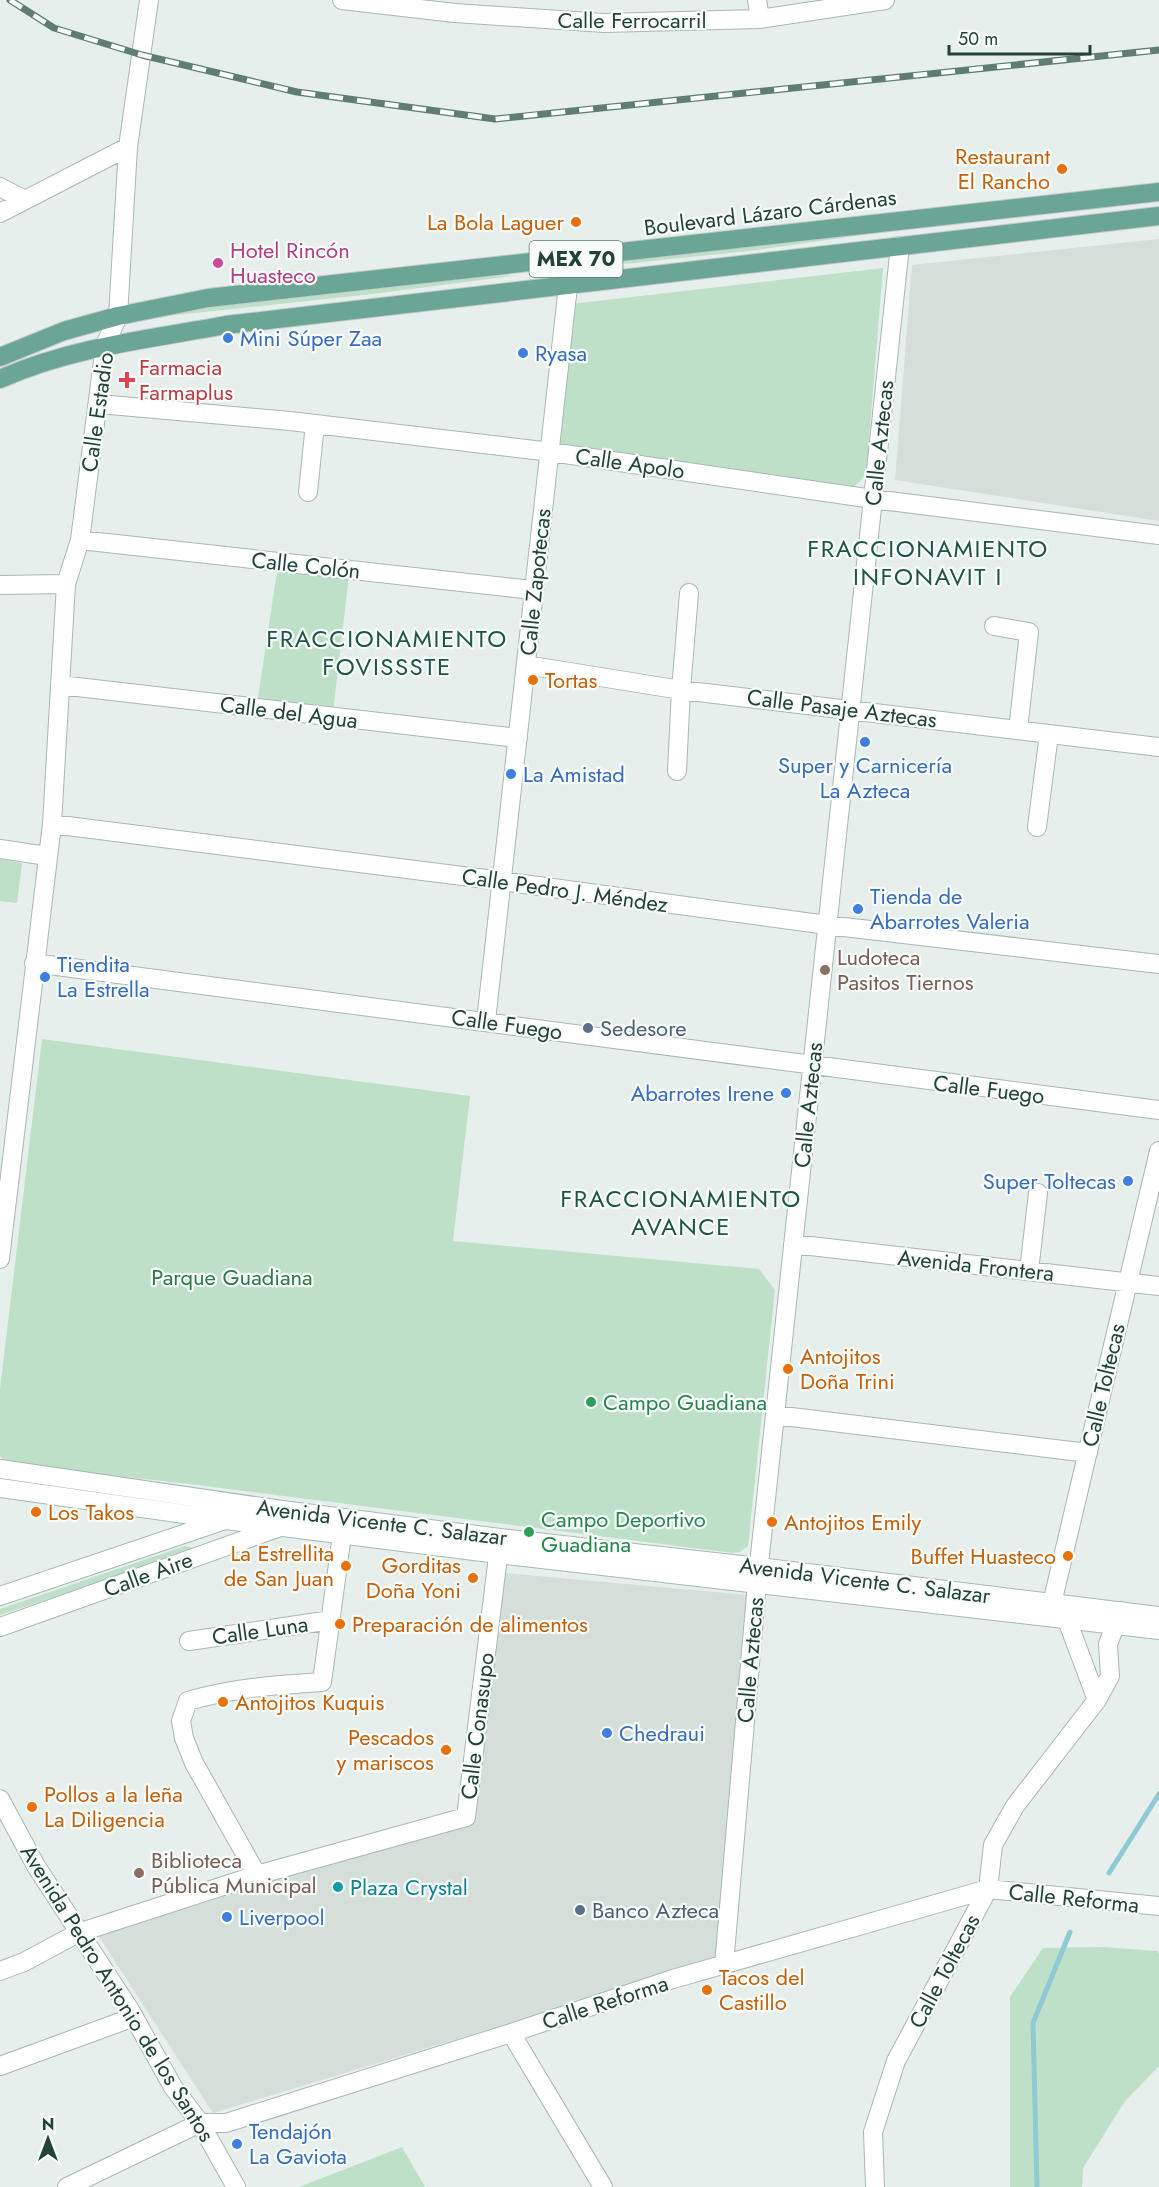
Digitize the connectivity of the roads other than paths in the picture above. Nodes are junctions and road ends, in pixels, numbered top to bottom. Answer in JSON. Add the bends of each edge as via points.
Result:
{"nodes":[{"id":1,"x":149,"y":0,"type":"edge"},
{"id":2,"x":342,"y":0,"type":"edge"},
{"id":3,"x":757,"y":0,"type":"edge"},
{"id":4,"x":885,"y":0,"type":"edge"},
{"id":5,"x":454,"y":6,"type":"edge"},
{"id":6,"x":760,"y":19,"type":"junction"},
{"id":7,"x":128,"y":147,"type":"junction"},
{"id":8,"x":0,"y":187,"type":"edge"},
{"id":9,"x":1159,"y":192,"type":"edge"},
{"id":10,"x":25,"y":200,"type":"junction"},
{"id":11,"x":0,"y":213,"type":"edge"},
{"id":12,"x":1159,"y":216,"type":"edge"},
{"id":13,"x":900,"y":246,"type":"junction"},
{"id":14,"x":568,"y":286,"type":"junction"},
{"id":15,"x":118,"y":316,"type":"junction"},
{"id":16,"x":105,"y":345,"type":"junction"},
{"id":17,"x":0,"y":357,"type":"edge"},
{"id":18,"x":0,"y":379,"type":"edge"},
{"id":19,"x":99,"y":404,"type":"junction"},
{"id":20,"x":315,"y":424,"type":"junction"},
{"id":21,"x":550,"y":452,"type":"junction"},
{"id":22,"x":308,"y":492,"type":"dead end"},
{"id":23,"x":873,"y":499,"type":"junction"},
{"id":24,"x":1159,"y":535,"type":"edge"},
{"id":25,"x":80,"y":540,"type":"junction"},
{"id":26,"x":66,"y":584,"type":"junction"},
{"id":27,"x":0,"y":585,"type":"edge"},
{"id":28,"x":533,"y":590,"type":"junction"},
{"id":29,"x":689,"y":593,"type":"dead end"},
{"id":30,"x":994,"y":626,"type":"dead end"},
{"id":31,"x":526,"y":665,"type":"junction"},
{"id":32,"x":60,"y":685,"type":"junction"},
{"id":33,"x":681,"y":690,"type":"junction"},
{"id":34,"x":850,"y":709,"type":"junction"},
{"id":35,"x":1018,"y":730,"type":"junction"},
{"id":36,"x":1049,"y":734,"type":"junction"},
{"id":37,"x":518,"y":738,"type":"junction"},
{"id":38,"x":1159,"y":747,"type":"edge"},
{"id":39,"x":677,"y":771,"type":"dead end"},
{"id":40,"x":52,"y":824,"type":"junction"},
{"id":41,"x":1036,"y":827,"type":"dead end"},
{"id":42,"x":0,"y":849,"type":"edge"},
{"id":43,"x":47,"y":856,"type":"junction"},
{"id":44,"x":502,"y":881,"type":"junction"},
{"id":45,"x":827,"y":926,"type":"junction"},
{"id":46,"x":34,"y":963,"type":"junction"},
{"id":47,"x":1159,"y":964,"type":"edge"},
{"id":48,"x":486,"y":1021,"type":"junction"},
{"id":49,"x":812,"y":1067,"type":"junction"},
{"id":50,"x":1159,"y":1110,"type":"edge"},
{"id":51,"x":1159,"y":1152,"type":"edge"},
{"id":52,"x":1038,"y":1193,"type":"dead end"},
{"id":53,"x":793,"y":1244,"type":"junction"},
{"id":54,"x":0,"y":1259,"type":"edge"},
{"id":55,"x":1029,"y":1270,"type":"junction"},
{"id":56,"x":1127,"y":1281,"type":"junction"},
{"id":57,"x":1159,"y":1286,"type":"edge"},
{"id":58,"x":775,"y":1415,"type":"junction"},
{"id":59,"x":1088,"y":1453,"type":"junction"},
{"id":60,"x":0,"y":1469,"type":"edge"},
{"id":61,"x":0,"y":1488,"type":"edge"},
{"id":62,"x":275,"y":1515,"type":"junction"},
{"id":63,"x":226,"y":1520,"type":"junction"},
{"id":64,"x":343,"y":1526,"type":"junction"},
{"id":65,"x":499,"y":1546,"type":"junction"},
{"id":66,"x":758,"y":1575,"type":"junction"},
{"id":67,"x":0,"y":1596,"type":"edge"},
{"id":68,"x":1056,"y":1614,"type":"junction"},
{"id":69,"x":1117,"y":1618,"type":"junction"},
{"id":70,"x":331,"y":1620,"type":"junction"},
{"id":71,"x":1157,"y":1623,"type":"edge"},
{"id":72,"x":0,"y":1627,"type":"edge"},
{"id":73,"x":189,"y":1641,"type":"dead end"},
{"id":74,"x":1097,"y":1700,"type":"junction"},
{"id":75,"x":0,"y":1799,"type":"edge"},
{"id":76,"x":256,"y":1875,"type":"junction"},
{"id":77,"x":988,"y":1889,"type":"junction"},
{"id":78,"x":1159,"y":1906,"type":"edge"},
{"id":79,"x":78,"y":1933,"type":"junction"},
{"id":80,"x":724,"y":1965,"type":"junction"},
{"id":81,"x":0,"y":1971,"type":"edge"},
{"id":82,"x":134,"y":2018,"type":"junction"},
{"id":83,"x":511,"y":2033,"type":"junction"},
{"id":84,"x":0,"y":2066,"type":"edge"},
{"id":85,"x":200,"y":2123,"type":"junction"},
{"id":86,"x":67,"y":2187,"type":"edge"},
{"id":87,"x":236,"y":2187,"type":"edge"},
{"id":88,"x":603,"y":2187,"type":"edge"},
{"id":89,"x":875,"y":2187,"type":"edge"}],
"edges":[{"from":1,"to":7,"type":"street","name":"Calle Estadio"},
{"from":2,"to":5,"type":"street","name":"Calle Ferrocarril"},
{"from":3,"to":6,"type":"street"},
{"from":4,"to":6,"type":"street","name":"Calle Ferrocarril"},
{"from":5,"to":6,"type":"street","name":"Calle Ferrocarril","via":[[604,23]]},
{"from":7,"to":10,"type":"street"},
{"from":7,"to":15,"type":"street","name":"Calle Estadio"},
{"from":8,"to":10,"type":"street"},
{"from":9,"to":15,"type":"main road","name":"Boulevard Lázaro Cárdenas","number":"MEX 70","via":[[208,298]]},
{"from":10,"to":11,"type":"street"},
{"from":12,"to":13,"type":"main road","number":"MEX 70"},
{"from":13,"to":14,"type":"main road","number":"MEX 70"},
{"from":13,"to":23,"type":"street","name":"Calle Aztecas"},
{"from":14,"to":16,"type":"main road","number":"MEX 70","via":[[226,325]]},
{"from":14,"to":21,"type":"street","name":"Calle Zapotecas"},
{"from":15,"to":16,"type":"street","name":"Calle Estadio"},
{"from":15,"to":17,"type":"main road","name":"Boulevard Lázaro Cárdenas","number":"MEX 70","via":[[64,331]]},
{"from":16,"to":18,"type":"main road","number":"MEX 70"},
{"from":16,"to":19,"type":"street","name":"Calle Estadio"},
{"from":19,"to":20,"type":"street","name":"Calle Apolo"},
{"from":19,"to":25,"type":"street","name":"Calle Estadio"},
{"from":20,"to":21,"type":"street","name":"Calle Apolo"},
{"from":20,"to":22,"type":"street"},
{"from":21,"to":23,"type":"street","name":"Calle Apolo"},
{"from":21,"to":28,"type":"street","name":"Calle Zapotecas"},
{"from":23,"to":24,"type":"street","name":"Calle Apolo"},
{"from":23,"to":34,"type":"street","name":"Calle Aztecas"},
{"from":25,"to":26,"type":"street","name":"Calle Estadio"},
{"from":25,"to":28,"type":"street","name":"Calle Colón"},
{"from":26,"to":27,"type":"street"},
{"from":26,"to":32,"type":"street","name":"Calle Estadio"},
{"from":28,"to":31,"type":"street","name":"Calle Zapotecas"},
{"from":29,"to":33,"type":"street"},
{"from":30,"to":35,"type":"street","via":[[1029,632]]},
{"from":31,"to":33,"type":"street","name":"Calle Pasaje Aztecas"},
{"from":31,"to":37,"type":"street","name":"Calle Zapotecas"},
{"from":32,"to":37,"type":"street","name":"Calle del Agua"},
{"from":32,"to":40,"type":"street","name":"Calle Estadio"},
{"from":33,"to":34,"type":"street","name":"Calle Pasaje Aztecas"},
{"from":33,"to":39,"type":"street"},
{"from":34,"to":35,"type":"street","name":"Calle Pasaje Aztecas"},
{"from":34,"to":45,"type":"street","name":"Calle Aztecas"},
{"from":35,"to":36,"type":"street","name":"Calle Pasaje Aztecas"},
{"from":36,"to":38,"type":"street","name":"Calle Pasaje Aztecas"},
{"from":36,"to":41,"type":"street"},
{"from":37,"to":44,"type":"street","name":"Calle Zapotecas"},
{"from":40,"to":43,"type":"street"},
{"from":40,"to":44,"type":"street","name":"Calle Pedro J. Méndez"},
{"from":42,"to":43,"type":"street"},
{"from":43,"to":46,"type":"street"},
{"from":44,"to":45,"type":"street","name":"Calle Pedro J. Méndez"},
{"from":44,"to":48,"type":"street","name":"Calle Zapotecas"},
{"from":45,"to":47,"type":"street","name":"Calle Pedro J. Méndez"},
{"from":45,"to":49,"type":"street","name":"Calle Aztecas"},
{"from":46,"to":48,"type":"street","name":"Calle Fuego"},
{"from":46,"to":54,"type":"street"},
{"from":48,"to":49,"type":"street","name":"Calle Fuego"},
{"from":49,"to":50,"type":"street","name":"Calle Fuego"},
{"from":49,"to":53,"type":"street","name":"Calle Aztecas"},
{"from":51,"to":56,"type":"street","name":"Calle Toltecas"},
{"from":52,"to":55,"type":"street"},
{"from":53,"to":55,"type":"street","name":"Avenida Frontera"},
{"from":53,"to":58,"type":"street","name":"Calle Aztecas"},
{"from":55,"to":56,"type":"street","name":"Avenida Frontera"},
{"from":56,"to":57,"type":"street","name":"Avenida Frontera"},
{"from":56,"to":59,"type":"street","name":"Calle Toltecas"},
{"from":58,"to":59,"type":"street"},
{"from":58,"to":66,"type":"street","name":"Calle Aztecas"},
{"from":59,"to":68,"type":"street","name":"Calle Toltecas"},
{"from":60,"to":62,"type":"street","name":"Avenida Vicente C. Salazar"},
{"from":61,"to":63,"type":"street","name":"Avenida Vicente C. Salazar"},
{"from":62,"to":63,"type":"street","name":"Avenida Vicente C. Salazar"},
{"from":62,"to":63,"type":"street","name":"Calle Aire"},
{"from":62,"to":64,"type":"street","name":"Avenida Vicente C. Salazar"},
{"from":62,"to":72,"type":"street","name":"Calle Aire"},
{"from":63,"to":67,"type":"street","name":"Calle Aire"},
{"from":64,"to":65,"type":"street","name":"Avenida Vicente C. Salazar"},
{"from":64,"to":70,"type":"street"},
{"from":65,"to":66,"type":"street","name":"Avenida Vicente C. Salazar"},
{"from":65,"to":76,"type":"street","name":"Calle Conasupo","via":[[466,1816]]},
{"from":66,"to":68,"type":"street","name":"Avenida Vicente C. Salazar"},
{"from":66,"to":80,"type":"street","name":"Calle Aztecas"},
{"from":68,"to":69,"type":"street","name":"Avenida Vicente C. Salazar"},
{"from":68,"to":74,"type":"street"},
{"from":69,"to":71,"type":"street","name":"Avenida Vicente C. Salazar"},
{"from":69,"to":74,"type":"street","name":"Calle Toltecas","via":[[1108,1644],[1110,1676]]},
{"from":70,"to":73,"type":"street","name":"Calle Luna"},
{"from":70,"to":76,"type":"street","via":[[322,1682],[244,1688],[188,1701],[181,1721],[195,1763]]},
{"from":74,"to":77,"type":"street","name":"Calle Toltecas","via":[[1015,1806],[993,1845]]},
{"from":75,"to":79,"type":"street","name":"Avenida Pedro Antonio de los Santos"},
{"from":76,"to":79,"type":"street","name":"Calle Conasupo"},
{"from":77,"to":78,"type":"street","name":"Calle Reforma"},
{"from":77,"to":80,"type":"street","name":"Calle Reforma"},
{"from":77,"to":89,"type":"street","name":"Calle Toltecas","via":[[896,2061],[873,2132]]},
{"from":79,"to":81,"type":"street","name":"Calle Conasupo"},
{"from":79,"to":82,"type":"street","name":"Avenida Pedro Antonio de los Santos"},
{"from":80,"to":83,"type":"street","name":"Calle Reforma"},
{"from":82,"to":84,"type":"street"},
{"from":82,"to":85,"type":"street","name":"Avenida Pedro Antonio de los Santos","via":[[173,2087]]},
{"from":83,"to":85,"type":"street","name":"Calle Reforma","via":[[226,2123]]},
{"from":83,"to":88,"type":"street"},
{"from":85,"to":86,"type":"street","name":"Calle Reforma"},
{"from":85,"to":87,"type":"street","name":"Avenida Pedro Antonio de los Santos"}]}
